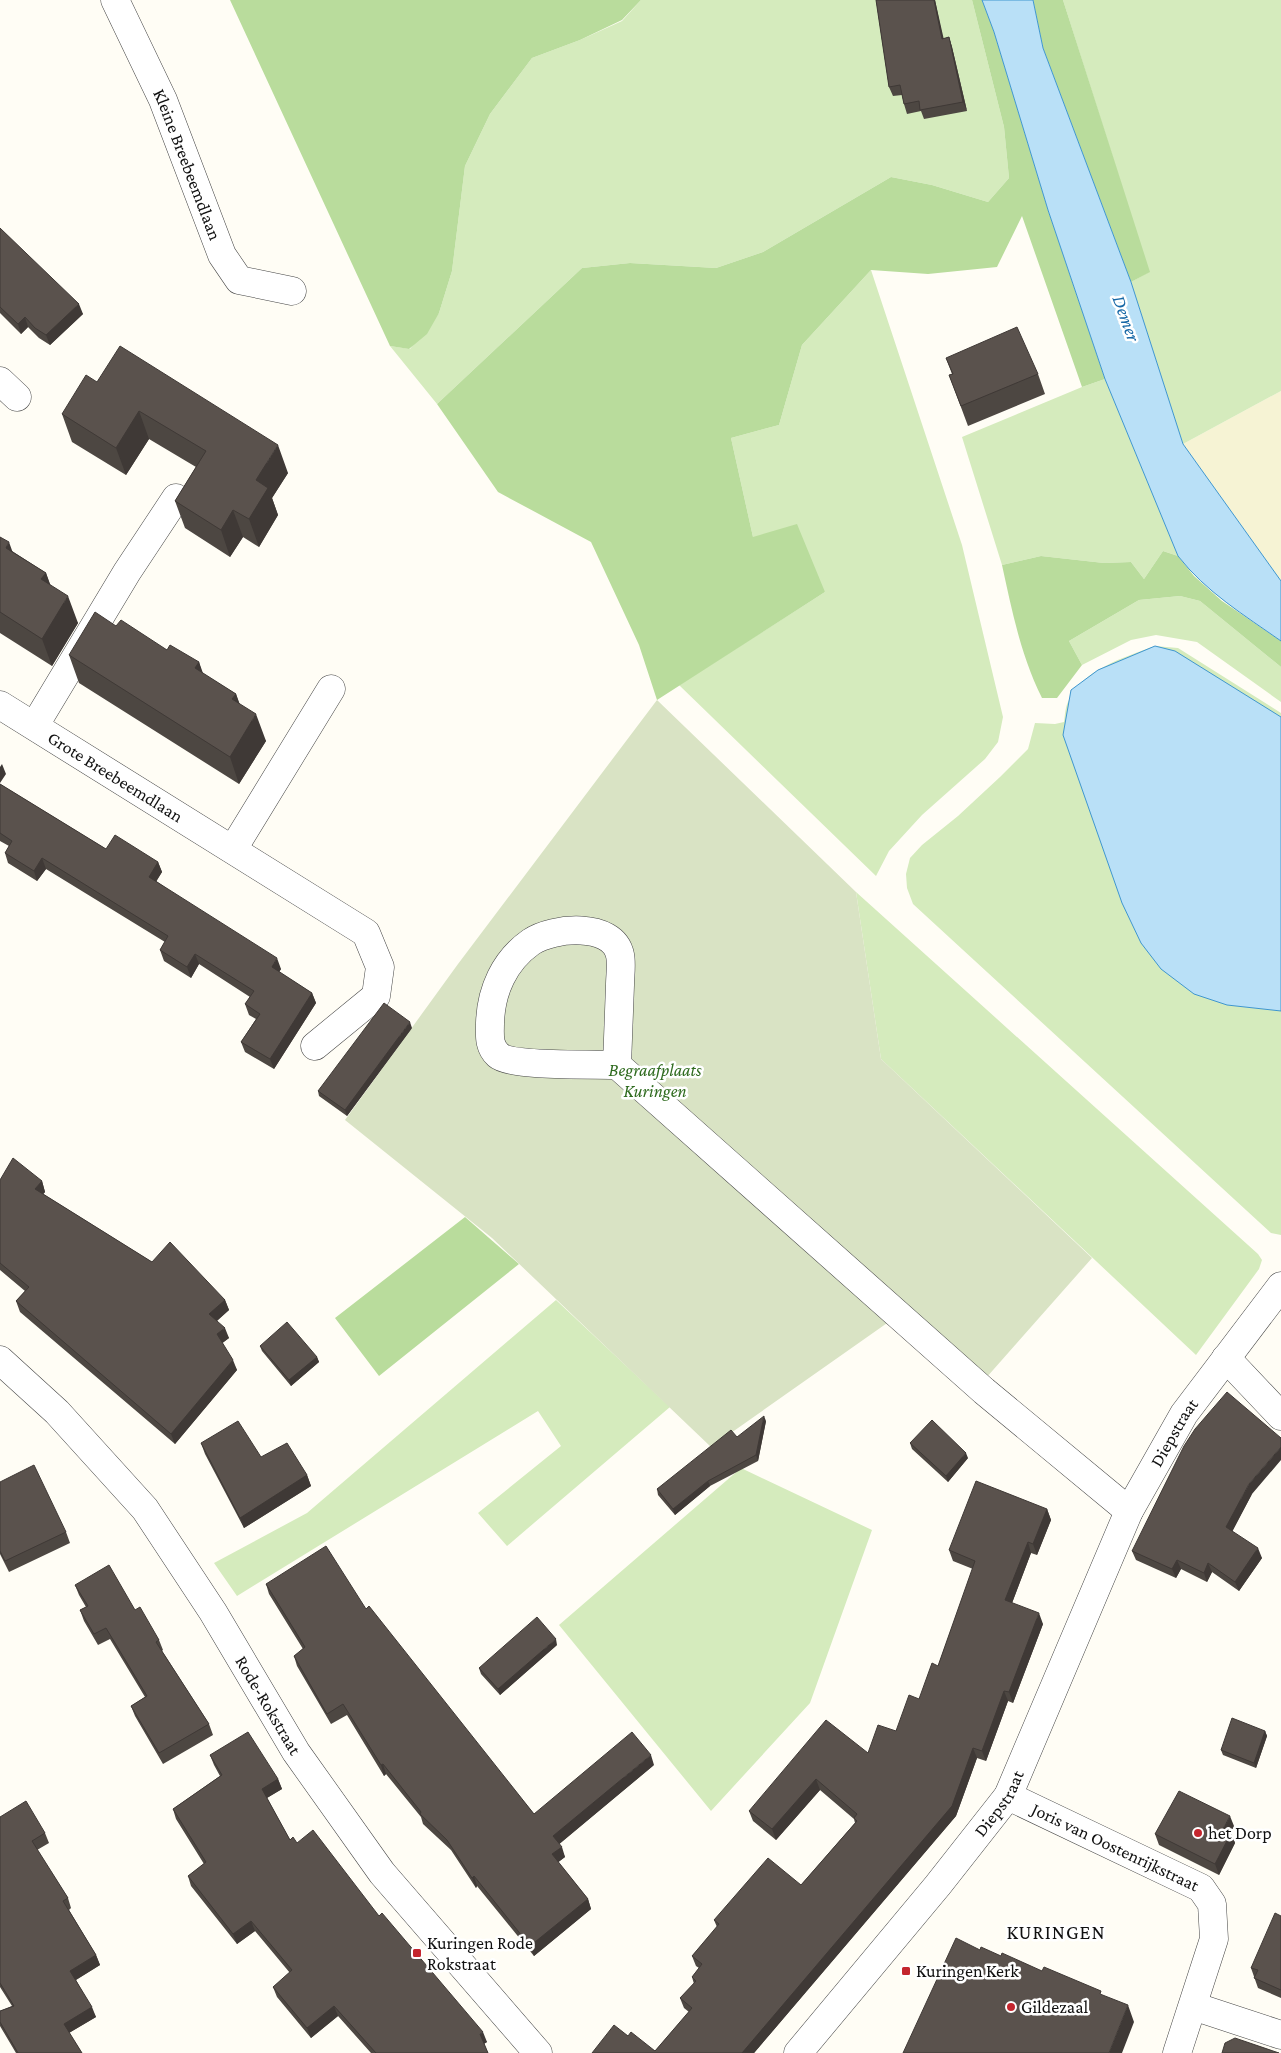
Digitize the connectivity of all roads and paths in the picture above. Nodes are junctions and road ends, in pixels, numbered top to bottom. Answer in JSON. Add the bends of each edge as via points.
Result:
{"nodes":[{"id":1,"x":116,"y":0,"type":"edge"},
{"id":2,"x":292,"y":291,"type":"dead end"},
{"id":3,"x":176,"y":498,"type":"edge"},
{"id":4,"x":331,"y":689,"type":"dead end"},
{"id":5,"x":0,"y":705,"type":"edge"},
{"id":6,"x":35,"y":725,"type":"junction"},
{"id":7,"x":233,"y":849,"type":"junction"},
{"id":8,"x":315,"y":1046,"type":"dead end"},
{"id":9,"x":618,"y":1065,"type":"junction"},
{"id":10,"x":1281,"y":1286,"type":"edge"},
{"id":11,"x":1226,"y":1358,"type":"junction"},
{"id":12,"x":0,"y":1360,"type":"edge"},
{"id":13,"x":1281,"y":1416,"type":"edge"},
{"id":14,"x":1129,"y":1511,"type":"junction"},
{"id":15,"x":1008,"y":1796,"type":"junction"},
{"id":16,"x":1193,"y":2006,"type":"junction"},
{"id":17,"x":1281,"y":2035,"type":"edge"},
{"id":18,"x":538,"y":2053,"type":"edge"},
{"id":19,"x":798,"y":2053,"type":"edge"},
{"id":20,"x":1177,"y":2053,"type":"edge"}],
"edges":[{"from":1,"to":2,"type":"street","name":"Kleine Breebeemdlaan","via":[[163,100],[222,255],[239,280]]},
{"from":3,"to":6,"type":"street","via":[[127,572]]},
{"from":4,"to":7,"type":"street"},
{"from":5,"to":6,"type":"street","name":"Grote Breebeemdlaan"},
{"from":6,"to":7,"type":"street","name":"Grote Breebeemdlaan"},
{"from":7,"to":8,"type":"street","name":"Grote Breebeemdlaan","via":[[366,933],[380,967],[376,996]]},
{"from":9,"to":9,"type":"street","via":[[620,954],[609,937],[594,932],[557,931],[532,941],[515,956],[493,995],[490,1042],[498,1055],[541,1063]]},
{"from":9,"to":14,"type":"street","via":[[984,1391]]},
{"from":10,"to":11,"type":"street","name":"Diepstraat"},
{"from":11,"to":13,"type":"street"},
{"from":11,"to":14,"type":"street","name":"Diepstraat","via":[[1184,1414]]},
{"from":12,"to":18,"type":"street","name":"Rode-Rokstraat","via":[[57,1412],[145,1509],[212,1612],[296,1752],[382,1873]]},
{"from":14,"to":15,"type":"street","name":"Diepstraat"},
{"from":15,"to":16,"type":"street","name":"Joris van Oostenrijkstraat","via":[[1201,1888],[1212,1904],[1214,1939]]},
{"from":15,"to":19,"type":"street","name":"Diepstraat"},
{"from":16,"to":17,"type":"street"},
{"from":16,"to":20,"type":"street","name":"Joris van Oostenrijkstraat"}]}
